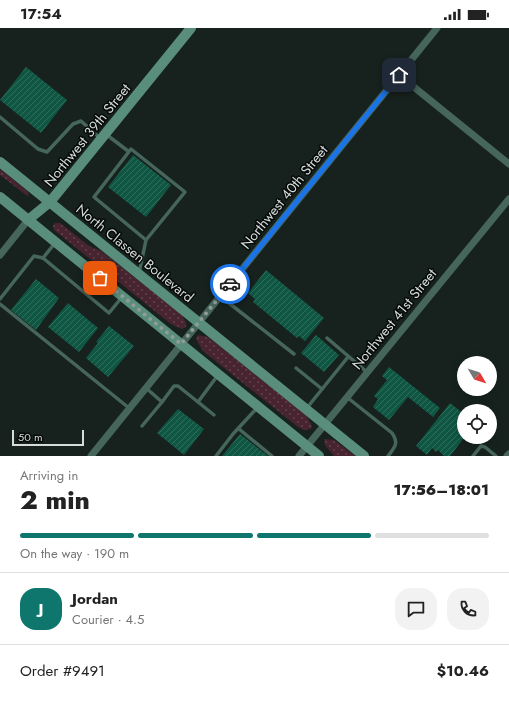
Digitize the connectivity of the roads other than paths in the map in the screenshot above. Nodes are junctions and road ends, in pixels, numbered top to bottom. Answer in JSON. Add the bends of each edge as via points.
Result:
{"nodes":[{"id":1,"x":191,"y":28,"type":"edge"},
{"id":2,"x":438,"y":28,"type":"edge"},
{"id":3,"x":399,"y":75,"type":"junction"},
{"id":4,"x":0,"y":117,"type":"edge"},
{"id":5,"x":103,"y":136,"type":"junction"},
{"id":6,"x":130,"y":150,"type":"junction"},
{"id":7,"x":0,"y":162,"type":"edge"},
{"id":8,"x":509,"y":164,"type":"edge"},
{"id":9,"x":0,"y":197,"type":"edge"},
{"id":10,"x":509,"y":199,"type":"edge"},
{"id":11,"x":50,"y":202,"type":"junction"},
{"id":12,"x":28,"y":220,"type":"junction"},
{"id":13,"x":146,"y":240,"type":"junction"},
{"id":14,"x":56,"y":242,"type":"junction"},
{"id":15,"x":0,"y":255,"type":"edge"},
{"id":16,"x":43,"y":258,"type":"junction"},
{"id":17,"x":138,"y":274,"type":"junction"},
{"id":18,"x":123,"y":296,"type":"junction"},
{"id":19,"x":220,"y":296,"type":"junction"},
{"id":20,"x":0,"y":299,"type":"edge"},
{"id":21,"x":0,"y":304,"type":"edge"},
{"id":22,"x":199,"y":323,"type":"junction"},
{"id":23,"x":327,"y":338,"type":"dead end"},
{"id":24,"x":181,"y":344,"type":"junction"},
{"id":25,"x":294,"y":354,"type":"dead end"},
{"id":26,"x":348,"y":357,"type":"junction"},
{"id":27,"x":296,"y":368,"type":"dead end"},
{"id":28,"x":368,"y":373,"type":"junction"},
{"id":29,"x":219,"y":374,"type":"junction"},
{"id":30,"x":146,"y":388,"type":"junction"},
{"id":31,"x":322,"y":388,"type":"junction"},
{"id":32,"x":348,"y":398,"type":"junction"},
{"id":33,"x":162,"y":402,"type":"junction"},
{"id":34,"x":198,"y":402,"type":"junction"},
{"id":35,"x":258,"y":407,"type":"junction"},
{"id":36,"x":129,"y":408,"type":"junction"},
{"id":37,"x":306,"y":409,"type":"junction"},
{"id":38,"x":214,"y":415,"type":"dead end"},
{"id":39,"x":325,"y":424,"type":"junction"},
{"id":40,"x":142,"y":426,"type":"dead end"},
{"id":41,"x":239,"y":429,"type":"junction"},
{"id":42,"x":307,"y":446,"type":"junction"},
{"id":43,"x":509,"y":454,"type":"edge"},
{"id":44,"x":91,"y":456,"type":"edge"},
{"id":45,"x":216,"y":456,"type":"edge"},
{"id":46,"x":272,"y":456,"type":"edge"},
{"id":47,"x":300,"y":456,"type":"edge"},
{"id":48,"x":319,"y":456,"type":"edge"},
{"id":49,"x":364,"y":456,"type":"edge"},
{"id":50,"x":388,"y":456,"type":"edge"},
{"id":51,"x":473,"y":456,"type":"edge"},
{"id":52,"x":496,"y":456,"type":"edge"},
{"id":53,"x":507,"y":456,"type":"edge"}],
"edges":[{"from":1,"to":5,"type":"main road","name":"Northwest 39th Street"},
{"from":2,"to":3,"type":"street","name":"Northwest 40th Street"},
{"from":3,"to":8,"type":"street"},
{"from":3,"to":19,"type":"street","name":"Northwest 40th Street"},
{"from":4,"to":5,"type":"lane","via":[[38,149],[47,152],[73,124],[81,121]]},
{"from":5,"to":6,"type":"lane"},
{"from":5,"to":11,"type":"main road","name":"Northwest 39th Street"},
{"from":6,"to":13,"type":"lane","via":[[94,197]]},
{"from":6,"to":13,"type":"lane","via":[[185,191]]},
{"from":7,"to":11,"type":"main road","name":"North Classen Boulevard"},
{"from":9,"to":12,"type":"main road"},
{"from":10,"to":28,"type":"street","name":"Northwest 41st Street"},
{"from":11,"to":12,"type":"main road","name":"Northwest 39th Street"},
{"from":11,"to":17,"type":"main road","name":"North Classen Boulevard"},
{"from":12,"to":14,"type":"main road"},
{"from":12,"to":15,"type":"street","name":"Northwest 39th Street"},
{"from":13,"to":17,"type":"lane"},
{"from":14,"to":16,"type":"lane"},
{"from":14,"to":18,"type":"main road"},
{"from":16,"to":18,"type":"lane","via":[[109,313]]},
{"from":16,"to":20,"type":"lane","via":[[34,256]]},
{"from":17,"to":22,"type":"main road","name":"North Classen Boulevard"},
{"from":18,"to":24,"type":"main road"},
{"from":19,"to":22,"type":"street","name":"Northwest 40th Street"},
{"from":19,"to":25,"type":"lane"},
{"from":21,"to":36,"type":"lane"},
{"from":22,"to":24,"type":"street","name":"Northwest 40th Street"},
{"from":22,"to":37,"type":"main road","name":"North Classen Boulevard"},
{"from":23,"to":26,"type":"lane"},
{"from":24,"to":29,"type":"main road"},
{"from":24,"to":30,"type":"street","name":"Northwest 40th Street"},
{"from":26,"to":28,"type":"lane"},
{"from":26,"to":31,"type":"lane"},
{"from":27,"to":31,"type":"lane"},
{"from":28,"to":32,"type":"street","name":"Northwest 41st Street"},
{"from":29,"to":34,"type":"lane"},
{"from":29,"to":35,"type":"main road"},
{"from":30,"to":33,"type":"lane"},
{"from":30,"to":36,"type":"street","name":"Northwest 40th Street"},
{"from":31,"to":37,"type":"lane"},
{"from":32,"to":39,"type":"street","name":"Northwest 41st Street"},
{"from":32,"to":50,"type":"lane","via":[[396,439],[396,445]]},
{"from":33,"to":34,"type":"lane","via":[[174,386],[178,386]]},
{"from":33,"to":40,"type":"lane"},
{"from":34,"to":38,"type":"lane"},
{"from":35,"to":41,"type":"lane"},
{"from":35,"to":42,"type":"main road"},
{"from":36,"to":44,"type":"street","name":"Northwest 40th Street"},
{"from":37,"to":39,"type":"main road","name":"North Classen Boulevard"},
{"from":39,"to":42,"type":"street","name":"Northwest 41st Street"},
{"from":39,"to":49,"type":"main road","name":"North Classen Boulevard"},
{"from":41,"to":45,"type":"lane"},
{"from":41,"to":46,"type":"lane"},
{"from":42,"to":47,"type":"street","name":"Northwest 41st Street"},
{"from":42,"to":48,"type":"main road"},
{"from":43,"to":53,"type":"street"},
{"from":51,"to":52,"type":"lane","via":[[481,446]]}]}
